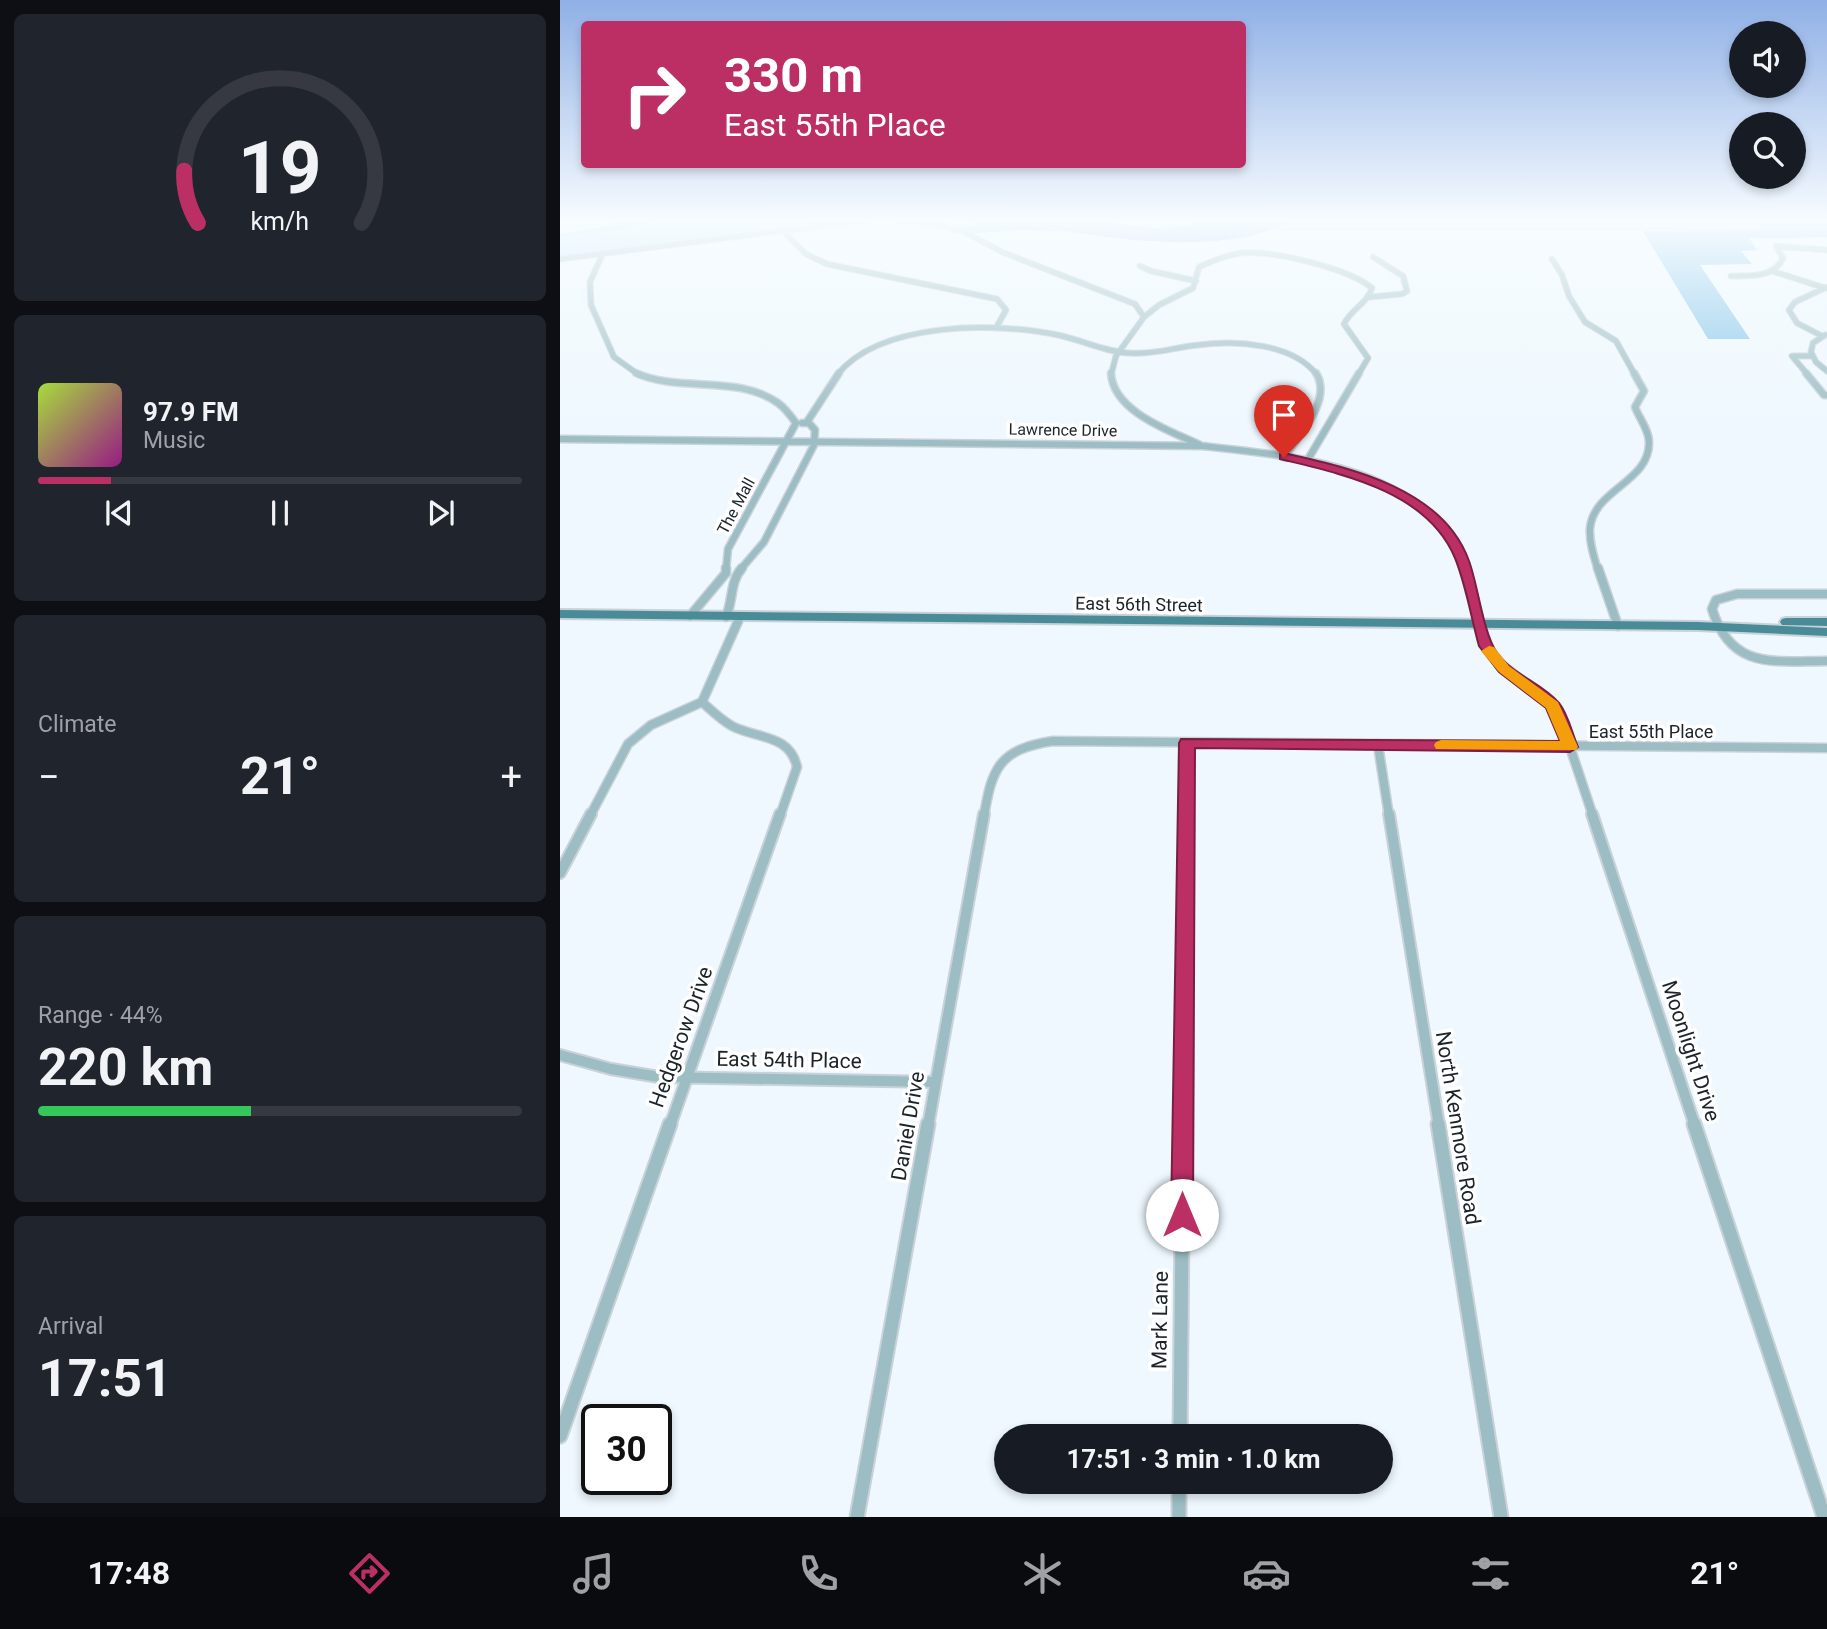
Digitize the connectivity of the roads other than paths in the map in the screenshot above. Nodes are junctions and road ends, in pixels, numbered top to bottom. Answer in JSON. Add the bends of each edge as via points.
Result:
{"nodes":[{"id":1,"x":587,"y":291,"type":"edge"},
{"id":2,"x":957,"y":291,"type":"edge"},
{"id":3,"x":1101,"y":291,"type":"edge"},
{"id":4,"x":1188,"y":291,"type":"edge"},
{"id":5,"x":1371,"y":291,"type":"edge"},
{"id":6,"x":1407,"y":291,"type":"edge"},
{"id":7,"x":1567,"y":291,"type":"edge"},
{"id":8,"x":1818,"y":291,"type":"edge"},
{"id":9,"x":1370,"y":297,"type":"junction"},
{"id":10,"x":1144,"y":317,"type":"junction"},
{"id":11,"x":996,"y":328,"type":"junction"},
{"id":12,"x":1824,"y":335,"type":"edge"},
{"id":13,"x":1118,"y":352,"type":"junction"},
{"id":14,"x":1812,"y":356,"type":"junction"},
{"id":15,"x":1827,"y":371,"type":"edge"},
{"id":16,"x":1827,"y":395,"type":"edge"},
{"id":17,"x":807,"y":422,"type":"junction"},
{"id":18,"x":796,"y":423,"type":"junction"},
{"id":19,"x":560,"y":439,"type":"edge"},
{"id":20,"x":786,"y":442,"type":"junction"},
{"id":21,"x":815,"y":442,"type":"junction"},
{"id":22,"x":1202,"y":446,"type":"junction"},
{"id":23,"x":1284,"y":457,"type":"junction"},
{"id":24,"x":1307,"y":461,"type":"junction"},
{"id":25,"x":726,"y":573,"type":"junction"},
{"id":26,"x":737,"y":573,"type":"junction"},
{"id":27,"x":717,"y":586,"type":"junction"},
{"id":28,"x":732,"y":587,"type":"junction"},
{"id":29,"x":1827,"y":594,"type":"edge"},
{"id":30,"x":1727,"y":595,"type":"joint"},
{"id":31,"x":560,"y":614,"type":"edge"},
{"id":32,"x":690,"y":616,"type":"junction"},
{"id":33,"x":726,"y":617,"type":"junction"},
{"id":34,"x":740,"y":617,"type":"junction"},
{"id":35,"x":1827,"y":622,"type":"edge"},
{"id":36,"x":1479,"y":624,"type":"junction"},
{"id":37,"x":1618,"y":626,"type":"junction"},
{"id":38,"x":1718,"y":626,"type":"junction"},
{"id":39,"x":1827,"y":632,"type":"edge"},
{"id":40,"x":1827,"y":661,"type":"edge"},
{"id":41,"x":702,"y":702,"type":"junction"},
{"id":42,"x":1187,"y":743,"type":"junction"},
{"id":43,"x":1378,"y":745,"type":"junction"},
{"id":44,"x":1570,"y":747,"type":"junction"},
{"id":45,"x":1827,"y":748,"type":"edge"},
{"id":46,"x":1014,"y":751,"type":"joint"},
{"id":47,"x":560,"y":873,"type":"edge"},
{"id":48,"x":560,"y":1055,"type":"edge"},
{"id":49,"x":687,"y":1078,"type":"junction"},
{"id":50,"x":935,"y":1082,"type":"junction"},
{"id":51,"x":1180,"y":1424,"type":"edge"},
{"id":52,"x":560,"y":1436,"type":"edge"},
{"id":53,"x":1179,"y":1494,"type":"edge"},
{"id":54,"x":857,"y":1517,"type":"edge"},
{"id":55,"x":1179,"y":1517,"type":"edge"},
{"id":56,"x":1501,"y":1517,"type":"edge"},
{"id":57,"x":1824,"y":1517,"type":"edge"}],
"edges":[{"from":1,"to":18,"type":"street","via":[[607,345],[621,364],[663,382],[761,394],[786,408]]},
{"from":2,"to":11,"type":"street","via":[[997,299],[1006,310]]},
{"from":3,"to":10,"type":"street","via":[[1139,307]]},
{"from":4,"to":10,"type":"street"},
{"from":5,"to":9,"type":"street"},
{"from":6,"to":9,"type":"street"},
{"from":7,"to":37,"type":"street","via":[[1586,322],[1616,341],[1644,391],[1635,407],[1648,439],[1646,458],[1600,503],[1590,530]]},
{"from":8,"to":12,"type":"street","via":[[1789,310],[1796,323]]},
{"from":9,"to":24,"type":"street","via":[[1344,324],[1368,358]]},
{"from":10,"to":13,"type":"street"},
{"from":11,"to":13,"type":"street","via":[[1054,334]]},
{"from":11,"to":17,"type":"street","via":[[919,335],[862,354],[838,370]]},
{"from":12,"to":14,"type":"street","via":[[1811,347]]},
{"from":13,"to":22,"type":"street","via":[[1111,374],[1120,396],[1143,416]]},
{"from":13,"to":23,"type":"street","via":[[1225,343],[1263,348],[1303,362],[1319,378],[1322,396]]},
{"from":14,"to":15,"type":"street"},
{"from":14,"to":16,"type":"street","via":[[1792,356]]},
{"from":17,"to":18,"type":"street"},
{"from":17,"to":21,"type":"street","via":[[815,430]]},
{"from":18,"to":20,"type":"street","name":"The Mall"},
{"from":19,"to":20,"type":"street","name":"Lawrence Drive"},
{"from":20,"to":21,"type":"street","name":"Lawrence Drive"},
{"from":20,"to":25,"type":"street","name":"The Mall","via":[[729,550]]},
{"from":21,"to":22,"type":"street","name":"Lawrence Drive"},
{"from":21,"to":26,"type":"street","via":[[764,542]]},
{"from":22,"to":23,"type":"street","name":"Lawrence Drive"},
{"from":23,"to":24,"type":"street","name":"Lawrence Drive"},
{"from":24,"to":36,"type":"street","name":"Lawrence Drive","via":[[1376,483],[1431,516],[1460,554]]},
{"from":25,"to":26,"type":"street"},
{"from":25,"to":27,"type":"street","name":"The Mall"},
{"from":26,"to":28,"type":"street"},
{"from":27,"to":28,"type":"street"},
{"from":27,"to":32,"type":"street","name":"The Mall"},
{"from":28,"to":33,"type":"street"},
{"from":29,"to":30,"type":"street"},
{"from":30,"to":38,"type":"street","via":[[1713,606]]},
{"from":31,"to":32,"type":"main road","name":"East 56th Street"},
{"from":32,"to":33,"type":"main road","name":"East 56th Street"},
{"from":33,"to":34,"type":"main road","name":"East 56th Street"},
{"from":34,"to":36,"type":"main road","name":"East 56th Street"},
{"from":34,"to":41,"type":"street"},
{"from":35,"to":38,"type":"main road","name":"East 56th Street","via":[[1731,621]]},
{"from":36,"to":37,"type":"main road","name":"East 56th Street"},
{"from":36,"to":44,"type":"street","name":"Moonlight Drive","via":[[1496,662],[1553,705]]},
{"from":37,"to":38,"type":"main road","name":"East 56th Street"},
{"from":38,"to":39,"type":"main road","name":"East 56th Street"},
{"from":38,"to":40,"type":"street","via":[[1729,646],[1750,658]]},
{"from":41,"to":47,"type":"street","via":[[651,725],[628,744]]},
{"from":41,"to":49,"type":"street","name":"Hedgerow Drive","via":[[732,726],[786,745],[797,768]]},
{"from":42,"to":43,"type":"street","name":"East 55th Place"},
{"from":42,"to":46,"type":"street","name":"East 55th Place","via":[[1053,741]]},
{"from":42,"to":51,"type":"street","name":"Mark Lane"},
{"from":43,"to":44,"type":"street","name":"East 55th Place"},
{"from":43,"to":56,"type":"street","name":"North Kenmore Road"},
{"from":44,"to":45,"type":"street","name":"East 55th Place"},
{"from":44,"to":57,"type":"street","name":"Moonlight Drive"},
{"from":46,"to":50,"type":"street","name":"Daniel Drive","via":[[998,764],[990,780]]},
{"from":48,"to":49,"type":"street","name":"East 54th Place","via":[[628,1073]]},
{"from":49,"to":50,"type":"street","name":"East 54th Place"},
{"from":49,"to":52,"type":"street","name":"Hedgerow Drive"},
{"from":50,"to":54,"type":"street","name":"Daniel Drive"},
{"from":53,"to":55,"type":"street"}]}
